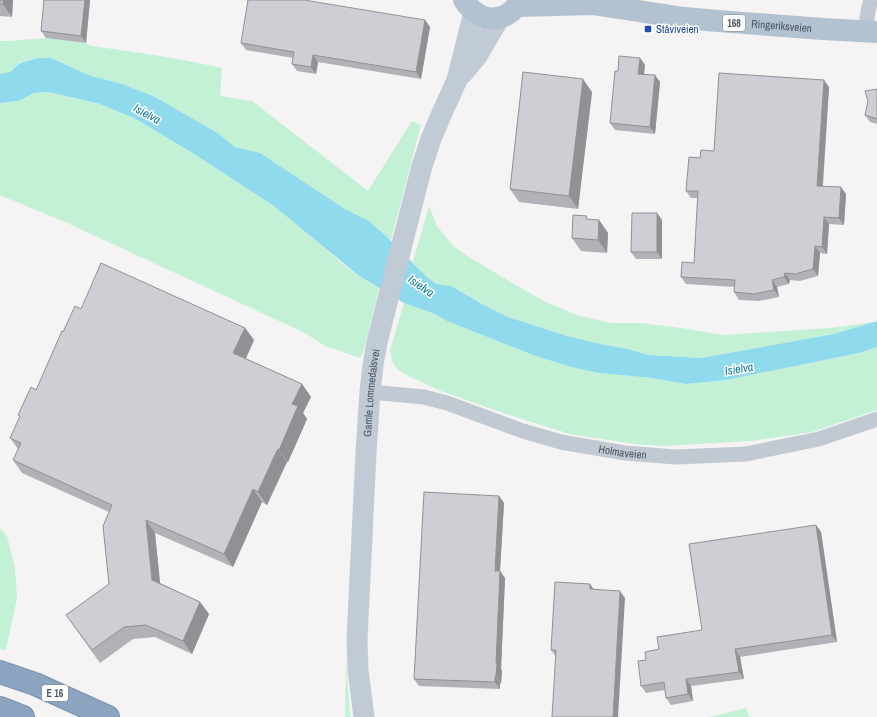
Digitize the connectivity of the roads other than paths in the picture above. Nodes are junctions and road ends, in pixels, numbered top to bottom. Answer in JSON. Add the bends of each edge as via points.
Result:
{"nodes":[{"id":1,"x":871,"y":0,"type":"edge"},
{"id":2,"x":587,"y":2,"type":"edge"},
{"id":3,"x":469,"y":6,"type":"edge"},
{"id":4,"x":513,"y":8,"type":"edge"},
{"id":5,"x":871,"y":32,"type":"edge"},
{"id":6,"x":457,"y":80,"type":"junction"},
{"id":7,"x":370,"y":392,"type":"junction"},
{"id":8,"x":877,"y":419,"type":"edge"},
{"id":9,"x":0,"y":672,"type":"edge"},
{"id":10,"x":0,"y":708,"type":"edge"},
{"id":11,"x":23,"y":717,"type":"edge"},
{"id":12,"x":108,"y":717,"type":"edge"},
{"id":13,"x":364,"y":717,"type":"edge"}],
"edges":[{"from":1,"to":5,"type":"street","via":[[868,11]]},
{"from":2,"to":4,"type":"main road","name":"Ringeriksveien","number":"168"},
{"from":2,"to":5,"type":"main road","name":"Ringeriksveien","number":"168","via":[[718,22]]},
{"from":3,"to":4,"type":"main road","number":"168","via":[[486,18],[494,18]]},
{"from":3,"to":6,"type":"street","name":"Gamle Lommedalsvei"},
{"from":4,"to":6,"type":"street","name":"Gamle Lommedalsvei"},
{"from":6,"to":7,"type":"street","name":"Gamle Lommedalsvei","via":[[422,166],[377,342]]},
{"from":7,"to":8,"type":"street","name":"Holmaveien","via":[[424,397],[447,403],[561,442],[625,453],[676,457],[746,454],[819,439]]},
{"from":7,"to":13,"type":"street","name":"Gamle Lommedalsvei","via":[[357,640]]},
{"from":9,"to":12,"type":"highway","number":"E 16","via":[[35,684]]},
{"from":10,"to":11,"type":"highway"}]}
